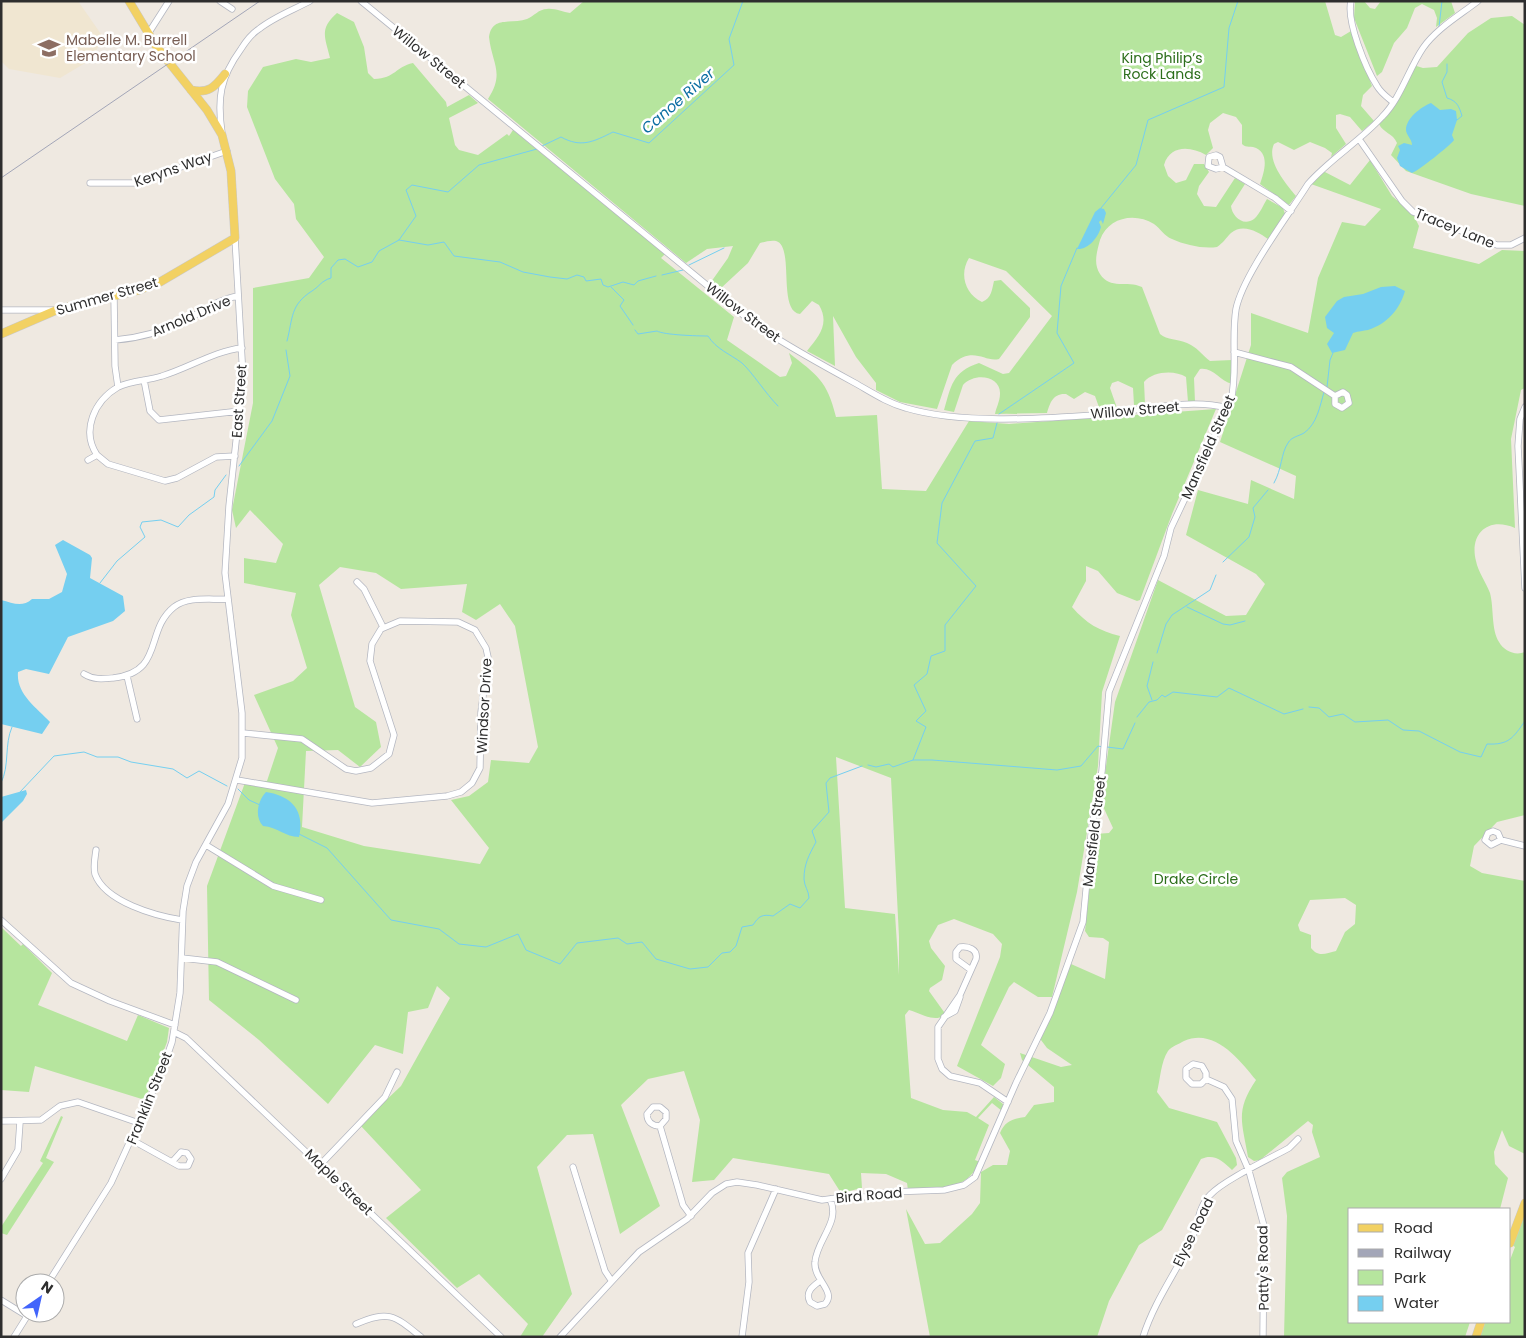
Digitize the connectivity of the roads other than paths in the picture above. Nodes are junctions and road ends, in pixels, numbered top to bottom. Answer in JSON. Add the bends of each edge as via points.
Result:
{"nodes":[{"id":1,"x":129,"y":1,"type":"edge"},
{"id":2,"x":169,"y":1,"type":"edge"},
{"id":3,"x":220,"y":1,"type":"edge"},
{"id":4,"x":310,"y":1,"type":"edge"},
{"id":5,"x":361,"y":1,"type":"edge"},
{"id":6,"x":1351,"y":1,"type":"edge"},
{"id":7,"x":1478,"y":1,"type":"edge"},
{"id":8,"x":368,"y":4,"type":"edge"},
{"id":9,"x":232,"y":10,"type":"dead end"},
{"id":10,"x":148,"y":34,"type":"junction"},
{"id":11,"x":225,"y":74,"type":"junction"},
{"id":12,"x":191,"y":90,"type":"junction"},
{"id":13,"x":1393,"y":102,"type":"junction"},
{"id":14,"x":222,"y":135,"type":"junction"},
{"id":15,"x":1359,"y":139,"type":"junction"},
{"id":16,"x":227,"y":151,"type":"junction"},
{"id":17,"x":1223,"y":167,"type":"dead end"},
{"id":18,"x":90,"y":183,"type":"dead end"},
{"id":19,"x":1291,"y":211,"type":"junction"},
{"id":20,"x":235,"y":238,"type":"junction"},
{"id":21,"x":1525,"y":238,"type":"edge"},
{"id":22,"x":114,"y":296,"type":"junction"},
{"id":23,"x":238,"y":296,"type":"junction"},
{"id":24,"x":1,"y":310,"type":"edge"},
{"id":25,"x":59,"y":310,"type":"junction"},
{"id":26,"x":1,"y":334,"type":"edge"},
{"id":27,"x":115,"y":340,"type":"junction"},
{"id":28,"x":242,"y":348,"type":"junction"},
{"id":29,"x":1234,"y":352,"type":"junction"},
{"id":30,"x":144,"y":380,"type":"junction"},
{"id":31,"x":118,"y":387,"type":"junction"},
{"id":32,"x":1335,"y":396,"type":"dead end"},
{"id":33,"x":1525,"y":407,"type":"edge"},
{"id":34,"x":1227,"y":408,"type":"junction"},
{"id":35,"x":240,"y":411,"type":"junction"},
{"id":36,"x":97,"y":455,"type":"junction"},
{"id":37,"x":235,"y":456,"type":"junction"},
{"id":38,"x":88,"y":460,"type":"dead end"},
{"id":39,"x":1522,"y":482,"type":"edge"},
{"id":40,"x":358,"y":582,"type":"dead end"},
{"id":41,"x":1525,"y":588,"type":"edge"},
{"id":42,"x":227,"y":599,"type":"junction"},
{"id":43,"x":383,"y":627,"type":"junction"},
{"id":44,"x":84,"y":674,"type":"dead end"},
{"id":45,"x":127,"y":676,"type":"junction"},
{"id":46,"x":138,"y":719,"type":"dead end"},
{"id":47,"x":243,"y":733,"type":"junction"},
{"id":48,"x":237,"y":780,"type":"junction"},
{"id":49,"x":211,"y":838,"type":"joint"},
{"id":50,"x":1501,"y":840,"type":"dead end"},
{"id":51,"x":206,"y":845,"type":"junction"},
{"id":52,"x":1525,"y":846,"type":"edge"},
{"id":53,"x":96,"y":850,"type":"dead end"},
{"id":54,"x":321,"y":900,"type":"dead end"},
{"id":55,"x":1,"y":920,"type":"edge"},
{"id":56,"x":182,"y":920,"type":"junction"},
{"id":57,"x":1078,"y":936,"type":"joint"},
{"id":58,"x":182,"y":958,"type":"junction"},
{"id":59,"x":971,"y":970,"type":"dead end"},
{"id":60,"x":296,"y":1000,"type":"dead end"},
{"id":61,"x":174,"y":1028,"type":"junction"},
{"id":62,"x":398,"y":1072,"type":"dead end"},
{"id":63,"x":1206,"y":1079,"type":"dead end"},
{"id":64,"x":1008,"y":1102,"type":"junction"},
{"id":65,"x":1,"y":1121,"type":"edge"},
{"id":66,"x":20,"y":1122,"type":"junction"},
{"id":67,"x":139,"y":1123,"type":"junction"},
{"id":68,"x":660,"y":1126,"type":"dead end"},
{"id":69,"x":1298,"y":1139,"type":"dead end"},
{"id":70,"x":132,"y":1140,"type":"junction"},
{"id":71,"x":172,"y":1162,"type":"dead end"},
{"id":72,"x":320,"y":1165,"type":"junction"},
{"id":73,"x":573,"y":1167,"type":"dead end"},
{"id":74,"x":1249,"y":1171,"type":"junction"},
{"id":75,"x":1,"y":1179,"type":"edge"},
{"id":76,"x":776,"y":1189,"type":"junction"},
{"id":77,"x":830,"y":1199,"type":"junction"},
{"id":78,"x":1525,"y":1203,"type":"edge"},
{"id":79,"x":690,"y":1216,"type":"junction"},
{"id":80,"x":1511,"y":1240,"type":"edge"},
{"id":81,"x":54,"y":1273,"type":"edge"},
{"id":82,"x":610,"y":1280,"type":"junction"},
{"id":83,"x":820,"y":1281,"type":"dead end"},
{"id":84,"x":1,"y":1300,"type":"edge"},
{"id":85,"x":15,"y":1308,"type":"edge"},
{"id":86,"x":23,"y":1323,"type":"edge"},
{"id":87,"x":1481,"y":1323,"type":"edge"},
{"id":88,"x":356,"y":1324,"type":"dead end"},
{"id":89,"x":14,"y":1337,"type":"edge"},
{"id":90,"x":422,"y":1337,"type":"edge"},
{"id":91,"x":501,"y":1337,"type":"edge"},
{"id":92,"x":560,"y":1337,"type":"edge"},
{"id":93,"x":742,"y":1337,"type":"edge"},
{"id":94,"x":1143,"y":1337,"type":"edge"},
{"id":95,"x":1263,"y":1337,"type":"edge"},
{"id":96,"x":1476,"y":1337,"type":"edge"}],
"edges":[{"from":1,"to":10,"type":"main road"},
{"from":2,"to":10,"type":"street"},
{"from":3,"to":9,"type":"street"},
{"from":4,"to":11,"type":"street","name":"East Street","via":[[256,30]]},
{"from":5,"to":8,"type":"street","name":"Willow Street"},
{"from":6,"to":13,"type":"street","via":[[1352,24],[1370,74],[1382,93]]},
{"from":7,"to":13,"type":"street","name":"Mansfield Street","via":[[1426,43]]},
{"from":8,"to":34,"type":"street","name":"Willow Street","via":[[753,323],[781,342],[894,404],[932,413],[1012,419],[1179,406]]},
{"from":10,"to":12,"type":"main road"},
{"from":11,"to":12,"type":"main road","via":[[212,89]]},
{"from":11,"to":14,"type":"street","name":"East Street","via":[[219,101]]},
{"from":12,"to":14,"type":"main road"},
{"from":13,"to":15,"type":"street","name":"Mansfield Street","via":[[1383,117]]},
{"from":14,"to":16,"type":"main road","name":"East Street"},
{"from":15,"to":19,"type":"street","name":"Mansfield Street","via":[[1319,172]]},
{"from":15,"to":21,"type":"street","name":"Tracey Lane","via":[[1402,201],[1416,214],[1497,246],[1512,245]]},
{"from":16,"to":18,"type":"street","name":"Keryns Way","via":[[135,183]]},
{"from":16,"to":20,"type":"main road","name":"East Street"},
{"from":17,"to":19,"type":"street"},
{"from":19,"to":29,"type":"street","name":"Mansfield Street","via":[[1241,292],[1235,318]]},
{"from":20,"to":22,"type":"main road","name":"Summer Street","via":[[160,282]]},
{"from":20,"to":23,"type":"street","name":"East Street"},
{"from":22,"to":25,"type":"main road","name":"Summer Street"},
{"from":22,"to":27,"type":"street"},
{"from":23,"to":27,"type":"street","name":"Arnold Drive","via":[[220,300],[162,331]]},
{"from":23,"to":28,"type":"street","name":"East Street"},
{"from":24,"to":25,"type":"street"},
{"from":25,"to":26,"type":"main road","name":"Summer Street"},
{"from":27,"to":31,"type":"street"},
{"from":28,"to":30,"type":"street"},
{"from":28,"to":35,"type":"street","name":"East Street"},
{"from":29,"to":32,"type":"street","via":[[1291,367]]},
{"from":29,"to":34,"type":"street","name":"Mansfield Street","via":[[1235,384]]},
{"from":30,"to":31,"type":"street"},
{"from":30,"to":35,"type":"street","via":[[150,411],[159,420]]},
{"from":31,"to":36,"type":"street","via":[[95,409],[90,423]]},
{"from":33,"to":39,"type":"street","via":[[1520,419]]},
{"from":34,"to":57,"type":"street","name":"Mansfield Street","via":[[1171,528],[1164,556],[1109,692],[1086,896]]},
{"from":35,"to":37,"type":"street","name":"East Street"},
{"from":36,"to":37,"type":"street","via":[[108,464],[165,481],[178,478],[216,457]]},
{"from":36,"to":38,"type":"street"},
{"from":37,"to":42,"type":"street","name":"East Street","via":[[225,553]]},
{"from":39,"to":41,"type":"street"},
{"from":40,"to":43,"type":"street"},
{"from":42,"to":45,"type":"street","via":[[188,601],[174,607],[164,618],[144,665]]},
{"from":42,"to":47,"type":"street","name":"East Street"},
{"from":43,"to":47,"type":"street","via":[[372,644],[370,662],[394,735],[392,750],[381,763],[351,771],[302,739]]},
{"from":43,"to":48,"type":"street","name":"Windsor Drive","via":[[400,621],[458,622],[475,630],[484,642],[488,658],[481,712],[480,764],[472,783],[454,795],[372,803]]},
{"from":44,"to":45,"type":"street","via":[[96,679]]},
{"from":45,"to":46,"type":"street"},
{"from":47,"to":48,"type":"street","name":"East Street"},
{"from":48,"to":49,"type":"street","name":"East Street"},
{"from":49,"to":51,"type":"street","name":"Franklin Street"},
{"from":50,"to":52,"type":"street"},
{"from":51,"to":54,"type":"street","via":[[269,884]]},
{"from":51,"to":56,"type":"street","name":"Franklin Street","via":[[189,879]]},
{"from":53,"to":56,"type":"street","via":[[95,871],[105,889],[154,915]]},
{"from":55,"to":61,"type":"street","name":"Maple Street","via":[[77,987]]},
{"from":56,"to":58,"type":"street","name":"Franklin Street"},
{"from":57,"to":64,"type":"street","name":"Bird Road","via":[[1050,1012]]},
{"from":58,"to":60,"type":"street","via":[[217,962]]},
{"from":58,"to":61,"type":"street","name":"Franklin Street"},
{"from":59,"to":64,"type":"street","via":[[955,1011],[944,1017],[936,1032],[938,1059],[942,1069],[954,1078],[982,1084]]},
{"from":61,"to":67,"type":"street","name":"Franklin Street","via":[[162,1071]]},
{"from":61,"to":72,"type":"street","name":"Maple Street"},
{"from":62,"to":72,"type":"street","via":[[385,1097]]},
{"from":63,"to":74,"type":"street","name":"Patty's Road","via":[[1224,1087],[1232,1099],[1236,1141]]},
{"from":64,"to":77,"type":"street","name":"Bird Road","via":[[979,1171],[964,1185],[944,1190]]},
{"from":65,"to":66,"type":"street"},
{"from":66,"to":67,"type":"street","via":[[41,1120],[60,1106],[72,1102]]},
{"from":66,"to":75,"type":"street","via":[[18,1153]]},
{"from":67,"to":70,"type":"street","name":"Franklin Street"},
{"from":68,"to":79,"type":"street","via":[[683,1205]]},
{"from":69,"to":74,"type":"street","name":"Elyse Road","via":[[1289,1148]]},
{"from":70,"to":71,"type":"street"},
{"from":70,"to":81,"type":"street","name":"Franklin Street","via":[[108,1188]]},
{"from":72,"to":91,"type":"street","name":"Maple Street"},
{"from":73,"to":82,"type":"street"},
{"from":74,"to":94,"type":"street","name":"Elyse Road","via":[[1214,1190],[1206,1200],[1192,1238],[1157,1301]]},
{"from":74,"to":95,"type":"street","name":"Patty's Road","via":[[1265,1235]]},
{"from":76,"to":77,"type":"street","name":"Bird Road","via":[[814,1199]]},
{"from":76,"to":79,"type":"street","name":"Bird Road","via":[[737,1182],[726,1184],[712,1193]]},
{"from":76,"to":93,"type":"street","via":[[748,1250],[749,1282]]},
{"from":77,"to":83,"type":"street","via":[[834,1208],[833,1218],[815,1260]]},
{"from":78,"to":80,"type":"main road"},
{"from":79,"to":82,"type":"street","name":"Bird Road","via":[[644,1247]]},
{"from":82,"to":92,"type":"street","name":"Bird Road"},
{"from":84,"to":85,"type":"street"},
{"from":86,"to":89,"type":"street"},
{"from":87,"to":96,"type":"main road"},
{"from":88,"to":90,"type":"street","via":[[377,1315],[390,1315]]}]}
